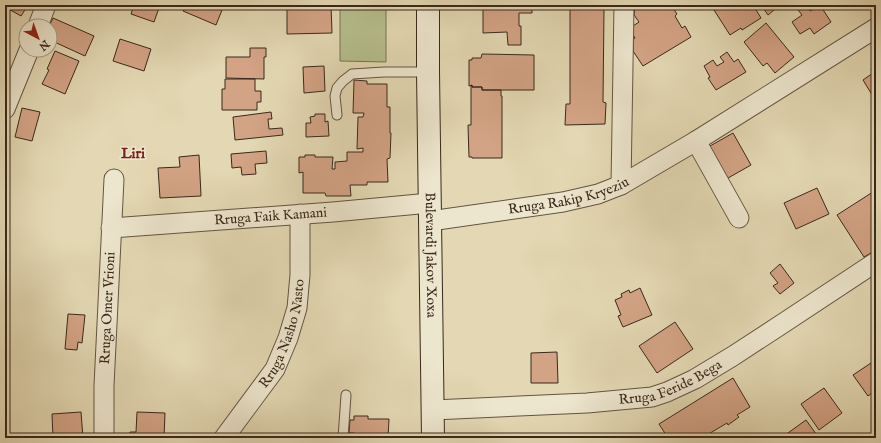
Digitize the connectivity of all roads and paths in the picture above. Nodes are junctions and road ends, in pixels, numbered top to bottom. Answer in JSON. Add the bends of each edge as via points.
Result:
{"nodes":[{"id":1,"x":46,"y":5,"type":"edge"},
{"id":2,"x":428,"y":5,"type":"edge"},
{"id":3,"x":624,"y":5,"type":"edge"},
{"id":4,"x":41,"y":18,"type":"edge"},
{"id":5,"x":876,"y":28,"type":"edge"},
{"id":6,"x":26,"y":58,"type":"edge"},
{"id":7,"x":428,"y":72,"type":"junction"},
{"id":8,"x":5,"y":109,"type":"edge"},
{"id":9,"x":337,"y":115,"type":"dead end"},
{"id":10,"x":696,"y":141,"type":"junction"},
{"id":11,"x":114,"y":179,"type":"dead end"},
{"id":12,"x":620,"y":185,"type":"junction"},
{"id":13,"x":430,"y":212,"type":"junction"},
{"id":14,"x":300,"y":214,"type":"junction"},
{"id":15,"x":739,"y":218,"type":"dead end"},
{"id":16,"x":112,"y":228,"type":"junction"},
{"id":17,"x":876,"y":262,"type":"edge"},
{"id":18,"x":346,"y":395,"type":"dead end"},
{"id":19,"x":433,"y":410,"type":"junction"},
{"id":20,"x":104,"y":438,"type":"edge"},
{"id":21,"x":224,"y":438,"type":"edge"},
{"id":22,"x":343,"y":438,"type":"edge"},
{"id":23,"x":433,"y":438,"type":"edge"}],
"edges":[{"from":1,"to":4,"type":"street"},
{"from":2,"to":7,"type":"main road","name":"Bulevardi Jakov Xoxa"},
{"from":3,"to":12,"type":"street"},
{"from":5,"to":10,"type":"street","name":"Rruga Rakip Kryeziu"},
{"from":6,"to":8,"type":"street"},
{"from":7,"to":9,"type":"lane","via":[[352,74],[338,88],[335,96]]},
{"from":7,"to":13,"type":"main road","name":"Bulevardi Jakov Xoxa"},
{"from":10,"to":12,"type":"street","name":"Rruga Rakip Kryeziu"},
{"from":10,"to":15,"type":"street"},
{"from":11,"to":16,"type":"street","name":"Rruga Omer Vrioni"},
{"from":12,"to":13,"type":"street","name":"Rruga Rakip Kryeziu","via":[[598,194],[563,202]]},
{"from":13,"to":14,"type":"street","name":"Rruga Faik Kamani","via":[[372,209]]},
{"from":13,"to":19,"type":"main road","name":"Bulevardi Jakov Xoxa"},
{"from":14,"to":16,"type":"street","name":"Rruga Faik Kamani"},
{"from":14,"to":21,"type":"street","name":"Rruga Nasho Nasto","via":[[300,275],[296,308],[288,338],[276,369]]},
{"from":16,"to":20,"type":"street","name":"Rruga Omer Vrioni"},
{"from":17,"to":19,"type":"street","name":"Rruga Feride Bega","via":[[708,371],[667,392],[652,397],[587,403]]},
{"from":18,"to":22,"type":"lane"},
{"from":19,"to":23,"type":"main road","name":"Bulevardi Jakov Xoxa"}]}
